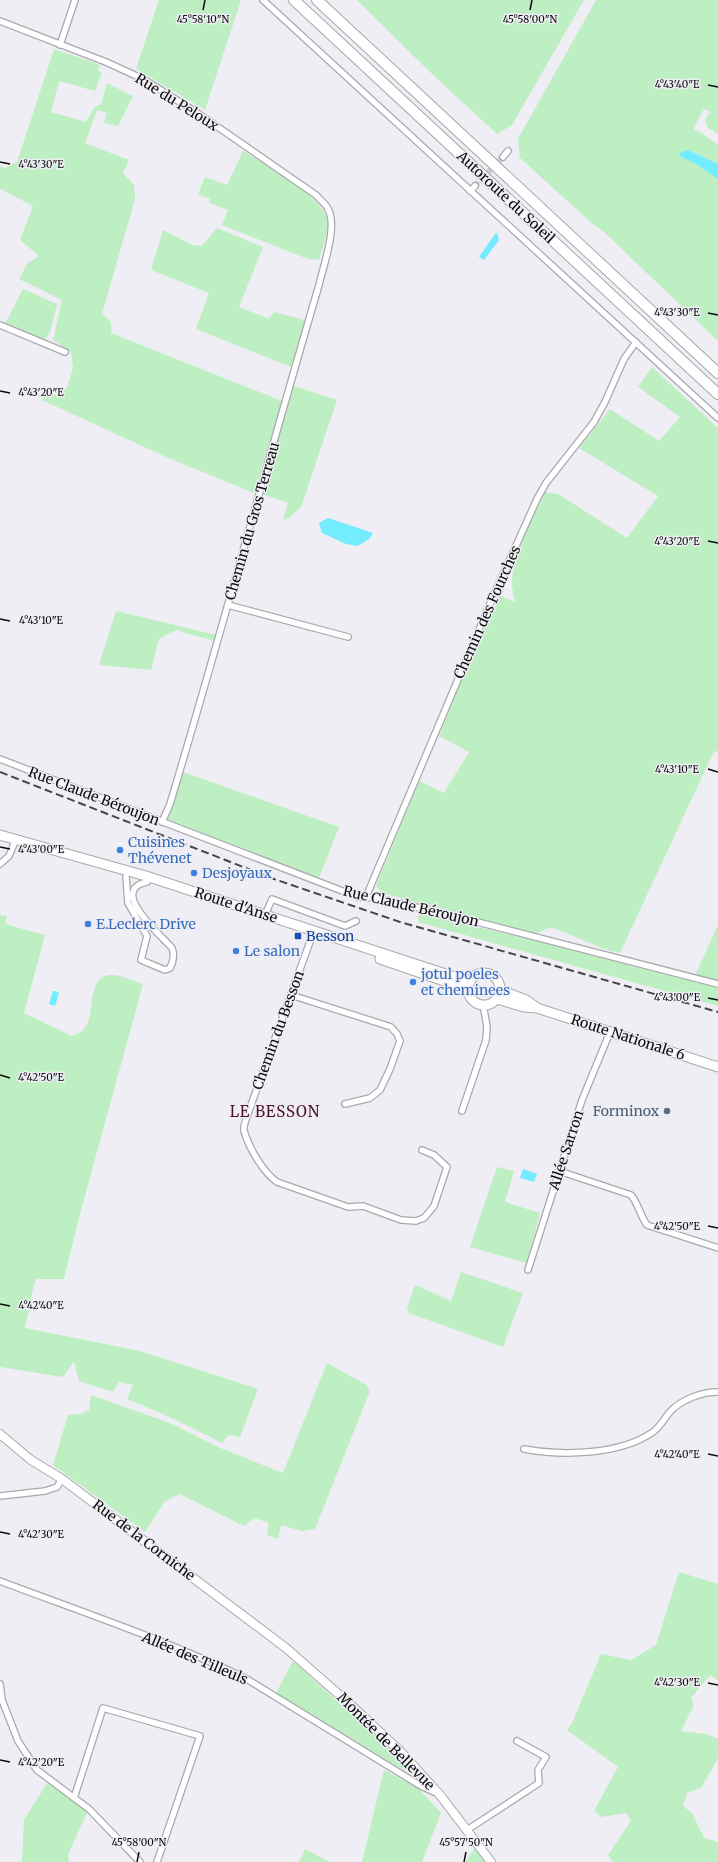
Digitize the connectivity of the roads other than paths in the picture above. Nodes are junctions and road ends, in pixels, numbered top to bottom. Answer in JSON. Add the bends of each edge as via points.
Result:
{"nodes":[{"id":1,"x":75,"y":0,"type":"edge"},
{"id":2,"x":263,"y":0,"type":"edge"},
{"id":3,"x":288,"y":0,"type":"edge"},
{"id":4,"x":294,"y":0,"type":"edge"},
{"id":5,"x":317,"y":0,"type":"edge"},
{"id":6,"x":324,"y":0,"type":"edge"},
{"id":7,"x":0,"y":21,"type":"edge"},
{"id":8,"x":350,"y":31,"type":"junction"},
{"id":9,"x":60,"y":45,"type":"junction"},
{"id":10,"x":367,"y":67,"type":"junction"},
{"id":11,"x":508,"y":151,"type":"dead end"},
{"id":12,"x":503,"y":157,"type":"tunnel mouth"},
{"id":13,"x":331,"y":217,"type":"joint"},
{"id":14,"x":0,"y":325,"type":"edge"},
{"id":15,"x":633,"y":345,"type":"junction"},
{"id":16,"x":65,"y":352,"type":"dead end"},
{"id":17,"x":718,"y":373,"type":"edge"},
{"id":18,"x":718,"y":394,"type":"edge"},
{"id":19,"x":718,"y":418,"type":"edge"},
{"id":20,"x":228,"y":605,"type":"junction"},
{"id":21,"x":348,"y":637,"type":"dead end"},
{"id":22,"x":0,"y":759,"type":"edge"},
{"id":23,"x":162,"y":822,"type":"junction"},
{"id":24,"x":0,"y":834,"type":"edge"},
{"id":25,"x":0,"y":841,"type":"edge"},
{"id":26,"x":14,"y":844,"type":"junction"},
{"id":27,"x":0,"y":864,"type":"edge"},
{"id":28,"x":126,"y":877,"type":"junction"},
{"id":29,"x":147,"y":882,"type":"junction"},
{"id":30,"x":366,"y":897,"type":"junction"},
{"id":31,"x":265,"y":915,"type":"junction"},
{"id":32,"x":356,"y":921,"type":"dead end"},
{"id":33,"x":312,"y":936,"type":"junction"},
{"id":34,"x":718,"y":984,"type":"edge"},
{"id":35,"x":470,"y":987,"type":"junction"},
{"id":36,"x":498,"y":994,"type":"junction"},
{"id":37,"x":291,"y":995,"type":"junction"},
{"id":38,"x":483,"y":1004,"type":"junction"},
{"id":39,"x":610,"y":1032,"type":"junction"},
{"id":40,"x":718,"y":1068,"type":"edge"},
{"id":41,"x":345,"y":1104,"type":"dead end"},
{"id":42,"x":462,"y":1111,"type":"dead end"},
{"id":43,"x":422,"y":1150,"type":"dead end"},
{"id":44,"x":559,"y":1172,"type":"junction"},
{"id":45,"x":718,"y":1248,"type":"edge"},
{"id":46,"x":528,"y":1270,"type":"dead end"},
{"id":47,"x":718,"y":1392,"type":"edge"},
{"id":48,"x":0,"y":1434,"type":"edge"},
{"id":49,"x":524,"y":1449,"type":"dead end"},
{"id":50,"x":62,"y":1479,"type":"junction"},
{"id":51,"x":0,"y":1496,"type":"edge"},
{"id":52,"x":0,"y":1581,"type":"edge"},
{"id":53,"x":286,"y":1648,"type":"joint"},
{"id":54,"x":0,"y":1684,"type":"edge"},
{"id":55,"x":1,"y":1702,"type":"edge"},
{"id":56,"x":517,"y":1741,"type":"dead end"},
{"id":57,"x":440,"y":1795,"type":"junction"},
{"id":58,"x":74,"y":1798,"type":"junction"},
{"id":59,"x":467,"y":1830,"type":"junction"},
{"id":60,"x":140,"y":1862,"type":"edge"},
{"id":61,"x":157,"y":1862,"type":"edge"},
{"id":62,"x":491,"y":1862,"type":"edge"}],
"edges":[{"from":1,"to":9,"type":"street"},
{"from":2,"to":15,"type":"street","via":[[472,188]]},
{"from":3,"to":10,"type":"highway"},
{"from":4,"to":10,"type":"highway","name":"Autoroute du Soleil"},
{"from":5,"to":8,"type":"highway","name":"Autoroute du Soleil"},
{"from":6,"to":8,"type":"highway"},
{"from":7,"to":9,"type":"street","name":"Rue du Peloux"},
{"from":8,"to":17,"type":"highway","name":"Autoroute du Soleil"},
{"from":9,"to":13,"type":"street","name":"Rue du Peloux","via":[[106,62],[166,93],[316,195],[328,209]]},
{"from":10,"to":18,"type":"highway","name":"Autoroute du Soleil"},
{"from":11,"to":12,"type":"street"},
{"from":13,"to":20,"type":"street","name":"Chemin du Gros Terreau","via":[[331,232],[319,285]]},
{"from":14,"to":16,"type":"street"},
{"from":15,"to":19,"type":"street"},
{"from":15,"to":30,"type":"street","name":"Chemin des Fourches","via":[[594,422],[546,483],[537,499]]},
{"from":20,"to":21,"type":"street"},
{"from":20,"to":23,"type":"street","name":"Chemin du Gros Terreau","via":[[170,804]]},
{"from":22,"to":23,"type":"street","name":"Rue Claude Béroujon"},
{"from":23,"to":30,"type":"street","name":"Rue Claude Béroujon","via":[[358,897]]},
{"from":24,"to":31,"type":"main road","name":"Route d'Anse","via":[[146,876]]},
{"from":25,"to":26,"type":"main road","name":"Route d'Anse"},
{"from":26,"to":27,"type":"street","via":[[9,856]]},
{"from":26,"to":28,"type":"main road","name":"Route d'Anse"},
{"from":28,"to":29,"type":"main road","name":"Route d'Anse"},
{"from":28,"to":29,"type":"street","via":[[128,903],[147,936],[141,960],[165,970],[170,968],[174,952],[138,911],[133,895],[139,884]]},
{"from":29,"to":33,"type":"main road","name":"Route d'Anse"},
{"from":30,"to":34,"type":"street","name":"Rue Claude Béroujon","via":[[454,916]]},
{"from":31,"to":32,"type":"street","via":[[272,899],[345,926]]},
{"from":31,"to":35,"type":"main road","name":"Route d'Anse"},
{"from":33,"to":35,"type":"main road","name":"Route d'Anse","via":[[456,985]]},
{"from":33,"to":37,"type":"street","name":"Chemin du Besson"},
{"from":35,"to":36,"type":"main road","via":[[478,975],[488,974],[497,980]]},
{"from":35,"to":38,"type":"main road","via":[[474,1000]]},
{"from":36,"to":38,"type":"main road","via":[[493,1002]]},
{"from":36,"to":39,"type":"main road","name":"Route Nationale 6","via":[[526,1000],[537,1008]]},
{"from":37,"to":41,"type":"street","via":[[392,1027],[398,1034],[400,1041],[380,1090],[370,1098]]},
{"from":37,"to":43,"type":"street","name":"Chemin du Besson","via":[[244,1130],[268,1176],[277,1182],[348,1206],[363,1206],[401,1220],[416,1222],[424,1218],[434,1206],[447,1167],[434,1155]]},
{"from":38,"to":42,"type":"street","via":[[487,1027],[486,1040]]},
{"from":39,"to":40,"type":"main road","name":"Route Nationale 6"},
{"from":39,"to":44,"type":"street","name":"Allée Sarron","via":[[582,1100]]},
{"from":44,"to":45,"type":"street","via":[[631,1195],[647,1225]]},
{"from":44,"to":46,"type":"street","name":"Allée Sarron"},
{"from":47,"to":49,"type":"street","via":[[693,1398],[676,1406],[655,1431],[635,1443],[596,1451],[558,1453]]},
{"from":48,"to":50,"type":"main road","name":"Rue de la Corniche","via":[[30,1460]]},
{"from":50,"to":51,"type":"street","via":[[57,1487],[45,1491]]},
{"from":50,"to":53,"type":"main road","name":"Rue de la Corniche"},
{"from":52,"to":57,"type":"street","name":"Allée des Tilleuls","via":[[216,1664],[245,1678],[421,1786]]},
{"from":53,"to":57,"type":"main road","name":"Montée de Bellevue","via":[[400,1751]]},
{"from":54,"to":55,"type":"street"},
{"from":55,"to":58,"type":"street","via":[[18,1740],[37,1770]]},
{"from":56,"to":59,"type":"street","via":[[546,1757],[538,1770],[539,1783]]},
{"from":57,"to":59,"type":"main road","name":"Montée de Bellevue"},
{"from":58,"to":60,"type":"street","via":[[89,1809]]},
{"from":58,"to":61,"type":"street","via":[[103,1708],[200,1736]]},
{"from":59,"to":62,"type":"main road","name":"Montée de Bellevue"}]}
